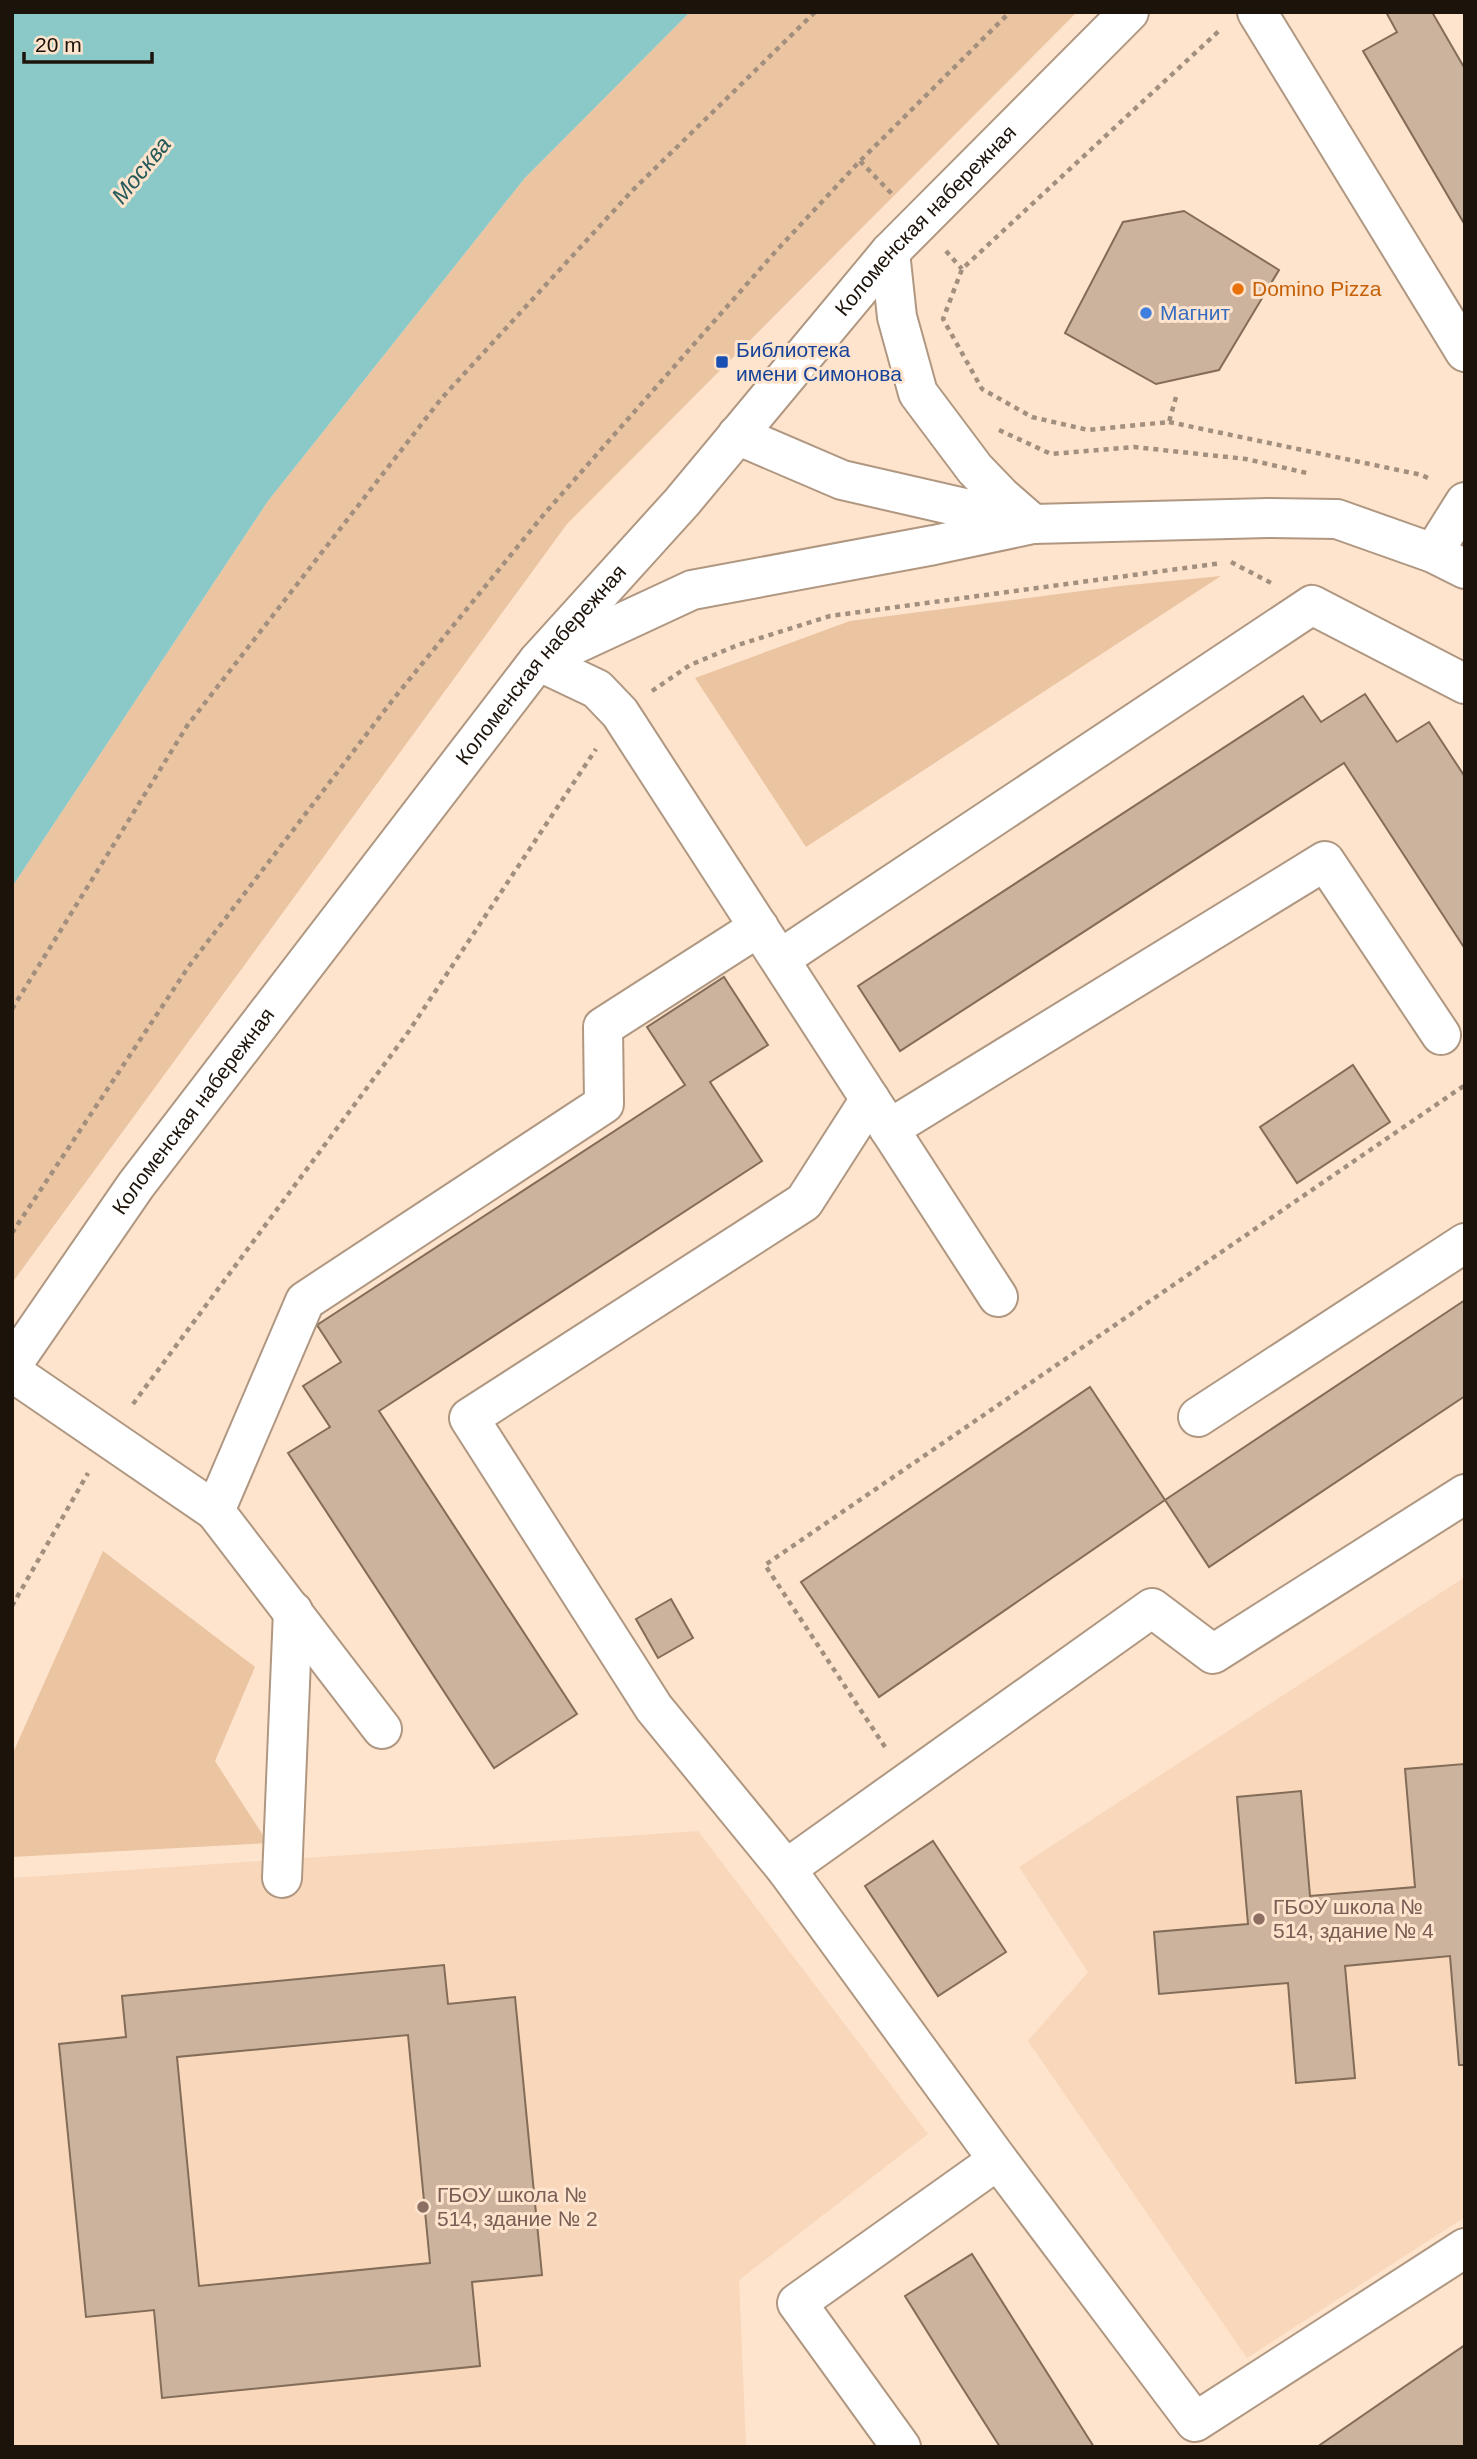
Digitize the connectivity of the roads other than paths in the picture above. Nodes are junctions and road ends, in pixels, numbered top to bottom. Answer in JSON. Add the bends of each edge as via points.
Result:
{"nodes":[{"id":1,"x":1129,"y":12,"type":"edge"},
{"id":2,"x":1244,"y":17,"type":"edge"},
{"id":3,"x":890,"y":252,"type":"junction"},
{"id":4,"x":1465,"y":352,"type":"edge"},
{"id":5,"x":737,"y":435,"type":"junction"},
{"id":6,"x":1454,"y":493,"type":"edge"},
{"id":7,"x":1033,"y":524,"type":"junction"},
{"id":8,"x":1449,"y":561,"type":"edge"},
{"id":9,"x":538,"y":662,"type":"junction"},
{"id":10,"x":1465,"y":684,"type":"edge"},
{"id":11,"x":759,"y":927,"type":"junction"},
{"id":12,"x":780,"y":959,"type":"junction"},
{"id":13,"x":1441,"y":1035,"type":"dead end"},
{"id":14,"x":880,"y":1114,"type":"junction"},
{"id":15,"x":1465,"y":1242,"type":"edge"},
{"id":16,"x":998,"y":1297,"type":"dead end"},
{"id":17,"x":12,"y":1365,"type":"edge"},
{"id":18,"x":12,"y":1372,"type":"edge"},
{"id":19,"x":1198,"y":1417,"type":"dead end"},
{"id":20,"x":1465,"y":1494,"type":"edge"},
{"id":21,"x":215,"y":1511,"type":"junction"},
{"id":22,"x":293,"y":1611,"type":"junction"},
{"id":23,"x":382,"y":1729,"type":"dead end"},
{"id":24,"x":786,"y":1868,"type":"junction"},
{"id":25,"x":282,"y":1878,"type":"dead end"},
{"id":26,"x":999,"y":2161,"type":"junction"},
{"id":27,"x":1465,"y":2248,"type":"edge"},
{"id":28,"x":901,"y":2447,"type":"edge"}],
"edges":[{"from":1,"to":3,"type":"street","name":"Коломенская набережная"},
{"from":2,"to":4,"type":"street"},
{"from":3,"to":5,"type":"street","name":"Коломенская набережная"},
{"from":3,"to":7,"type":"street","via":[[897,317],[918,393],[975,469]]},
{"from":5,"to":7,"type":"street","via":[[842,480]]},
{"from":5,"to":9,"type":"street","name":"Коломенская набережная"},
{"from":6,"to":8,"type":"street"},
{"from":7,"to":8,"type":"street","via":[[1337,519]]},
{"from":7,"to":9,"type":"street","via":[[692,590]]},
{"from":9,"to":11,"type":"street","via":[[597,689],[620,713]]},
{"from":9,"to":17,"type":"street","name":"Коломенская набережная","via":[[144,1174]]},
{"from":10,"to":12,"type":"street","via":[[1312,605]]},
{"from":11,"to":12,"type":"street"},
{"from":11,"to":21,"type":"street","via":[[603,1027],[604,1104],[305,1301]]},
{"from":12,"to":14,"type":"street"},
{"from":13,"to":14,"type":"street","via":[[1325,861]]},
{"from":14,"to":16,"type":"street"},
{"from":14,"to":24,"type":"street","via":[[804,1202],[469,1418],[654,1708]]},
{"from":15,"to":19,"type":"street"},
{"from":18,"to":21,"type":"street"},
{"from":20,"to":24,"type":"street","via":[[1213,1654],[1152,1608]]},
{"from":21,"to":22,"type":"street"},
{"from":22,"to":23,"type":"street"},
{"from":22,"to":25,"type":"street"},
{"from":24,"to":26,"type":"street"},
{"from":26,"to":27,"type":"street","via":[[1195,2422]]},
{"from":26,"to":28,"type":"street","via":[[797,2303]]}]}
